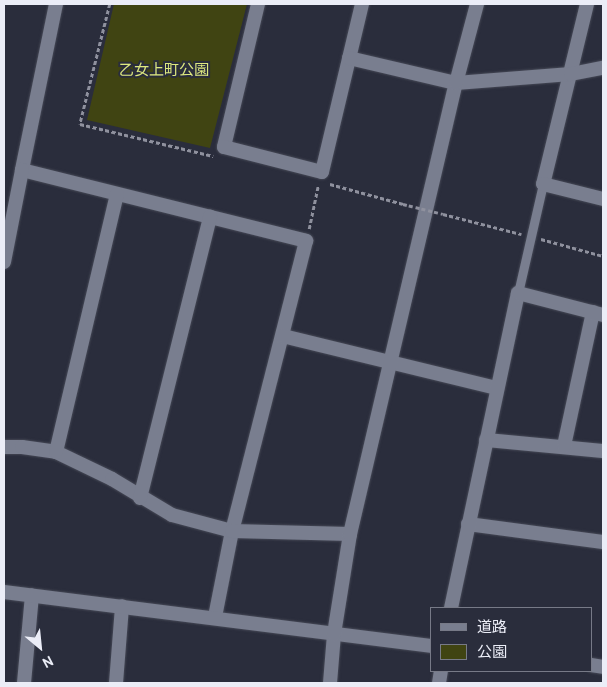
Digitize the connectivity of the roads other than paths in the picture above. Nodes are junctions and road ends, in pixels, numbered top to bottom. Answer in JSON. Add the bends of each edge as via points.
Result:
{"nodes":[{"id":1,"x":56,"y":4,"type":"edge"},
{"id":2,"x":258,"y":4,"type":"edge"},
{"id":3,"x":362,"y":4,"type":"edge"},
{"id":4,"x":477,"y":4,"type":"edge"},
{"id":5,"x":587,"y":4,"type":"edge"},
{"id":6,"x":349,"y":58,"type":"junction"},
{"id":7,"x":603,"y":68,"type":"edge"},
{"id":8,"x":571,"y":74,"type":"junction"},
{"id":9,"x":456,"y":83,"type":"junction"},
{"id":10,"x":22,"y":170,"type":"junction"},
{"id":11,"x":543,"y":184,"type":"junction"},
{"id":12,"x":116,"y":194,"type":"junction"},
{"id":13,"x":603,"y":199,"type":"edge"},
{"id":14,"x":210,"y":217,"type":"junction"},
{"id":15,"x":4,"y":262,"type":"edge"},
{"id":16,"x":518,"y":294,"type":"junction"},
{"id":17,"x":598,"y":314,"type":"edge"},
{"id":18,"x":282,"y":336,"type":"junction"},
{"id":19,"x":390,"y":362,"type":"junction"},
{"id":20,"x":497,"y":388,"type":"junction"},
{"id":21,"x":486,"y":440,"type":"junction"},
{"id":22,"x":564,"y":446,"type":"junction"},
{"id":23,"x":4,"y":447,"type":"edge"},
{"id":24,"x":603,"y":451,"type":"edge"},
{"id":25,"x":56,"y":452,"type":"junction"},
{"id":26,"x":140,"y":498,"type":"junction"},
{"id":27,"x":468,"y":524,"type":"junction"},
{"id":28,"x":232,"y":531,"type":"junction"},
{"id":29,"x":350,"y":534,"type":"junction"},
{"id":30,"x":603,"y":542,"type":"edge"},
{"id":31,"x":4,"y":592,"type":"edge"},
{"id":32,"x":32,"y":595,"type":"junction"},
{"id":33,"x":122,"y":606,"type":"junction"},
{"id":34,"x":451,"y":607,"type":"edge"},
{"id":35,"x":215,"y":616,"type":"junction"},
{"id":36,"x":334,"y":634,"type":"junction"},
{"id":37,"x":430,"y":646,"type":"edge"},
{"id":38,"x":24,"y":683,"type":"edge"},
{"id":39,"x":116,"y":683,"type":"edge"},
{"id":40,"x":330,"y":683,"type":"edge"}],
"edges":[{"from":1,"to":10,"type":"street"},
{"from":2,"to":6,"type":"street","via":[[224,147],[320,177]]},
{"from":3,"to":6,"type":"street"},
{"from":4,"to":9,"type":"street"},
{"from":5,"to":8,"type":"street"},
{"from":6,"to":9,"type":"street"},
{"from":7,"to":8,"type":"street"},
{"from":8,"to":9,"type":"street"},
{"from":8,"to":11,"type":"street"},
{"from":9,"to":19,"type":"street"},
{"from":10,"to":12,"type":"street"},
{"from":10,"to":15,"type":"street"},
{"from":11,"to":13,"type":"street"},
{"from":11,"to":16,"type":"lane"},
{"from":12,"to":14,"type":"street"},
{"from":12,"to":25,"type":"street"},
{"from":14,"to":18,"type":"street","via":[[306,241]]},
{"from":14,"to":26,"type":"street"},
{"from":16,"to":17,"type":"street"},
{"from":16,"to":20,"type":"street"},
{"from":17,"to":22,"type":"street"},
{"from":18,"to":19,"type":"street"},
{"from":18,"to":28,"type":"street"},
{"from":19,"to":20,"type":"street"},
{"from":19,"to":29,"type":"street"},
{"from":20,"to":21,"type":"street"},
{"from":21,"to":22,"type":"street"},
{"from":21,"to":27,"type":"street"},
{"from":22,"to":24,"type":"street"},
{"from":23,"to":25,"type":"street"},
{"from":25,"to":26,"type":"street","via":[[112,479]]},
{"from":26,"to":28,"type":"street","via":[[172,515]]},
{"from":27,"to":30,"type":"street"},
{"from":27,"to":34,"type":"street"},
{"from":28,"to":29,"type":"street"},
{"from":28,"to":35,"type":"street"},
{"from":29,"to":36,"type":"street"},
{"from":31,"to":32,"type":"street"},
{"from":32,"to":33,"type":"street"},
{"from":32,"to":38,"type":"street"},
{"from":33,"to":35,"type":"street"},
{"from":33,"to":39,"type":"street"},
{"from":35,"to":36,"type":"street"},
{"from":36,"to":37,"type":"street"},
{"from":36,"to":40,"type":"street"}]}
